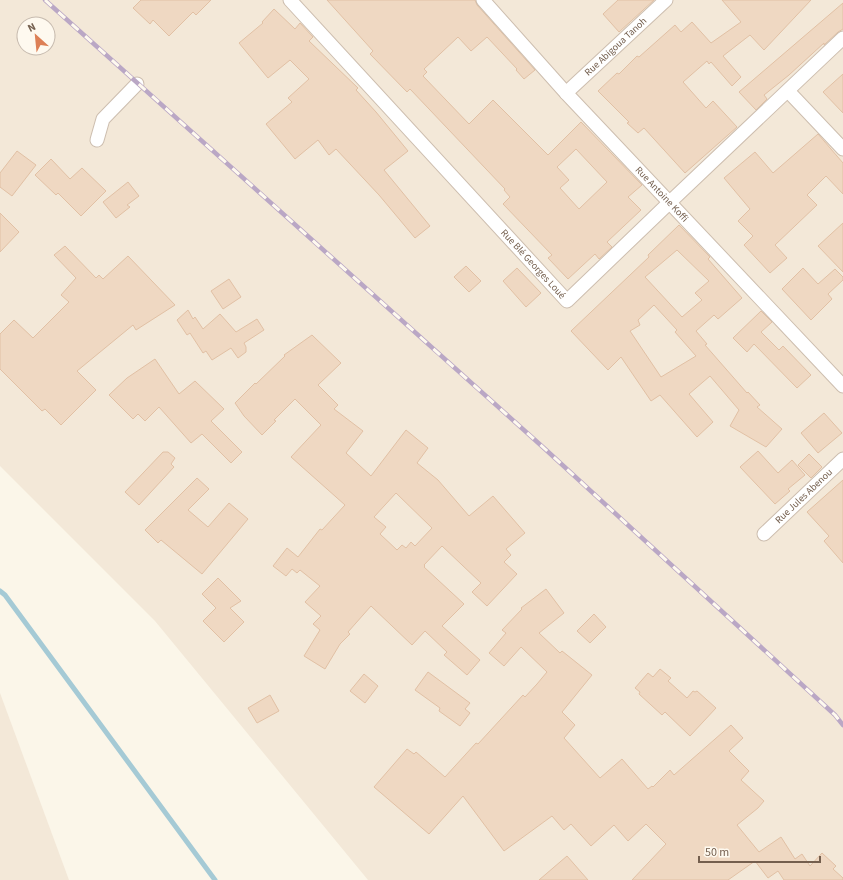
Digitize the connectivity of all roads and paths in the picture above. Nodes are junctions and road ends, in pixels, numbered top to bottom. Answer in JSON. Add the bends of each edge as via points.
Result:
{"nodes":[{"id":1,"x":290,"y":0,"type":"edge"},
{"id":2,"x":483,"y":0,"type":"edge"},
{"id":3,"x":666,"y":0,"type":"edge"},
{"id":4,"x":843,"y":38,"type":"edge"},
{"id":5,"x":137,"y":84,"type":"dead end"},
{"id":6,"x":788,"y":91,"type":"junction"},
{"id":7,"x":566,"y":93,"type":"junction"},
{"id":8,"x":97,"y":140,"type":"dead end"},
{"id":9,"x":843,"y":149,"type":"edge"},
{"id":10,"x":670,"y":202,"type":"junction"},
{"id":11,"x":843,"y":386,"type":"edge"},
{"id":12,"x":843,"y":459,"type":"edge"},
{"id":13,"x":764,"y":534,"type":"dead end"}],
"edges":[{"from":1,"to":10,"type":"street","name":"Rue Blé Georges Loué","via":[[567,301]]},
{"from":2,"to":7,"type":"street","name":"Rue Antoine Koffi"},
{"from":3,"to":7,"type":"street","name":"Rue Abigoua Tanoh"},
{"from":4,"to":6,"type":"street","name":"Rue Blé Georges Loué"},
{"from":5,"to":8,"type":"street","via":[[103,119]]},
{"from":6,"to":9,"type":"street"},
{"from":6,"to":10,"type":"street","name":"Rue Blé Georges Loué"},
{"from":7,"to":10,"type":"street","name":"Rue Antoine Koffi"},
{"from":10,"to":11,"type":"street","name":"Rue Antoine Koffi"},
{"from":12,"to":13,"type":"street","name":"Rue Jules Abenou"}]}
